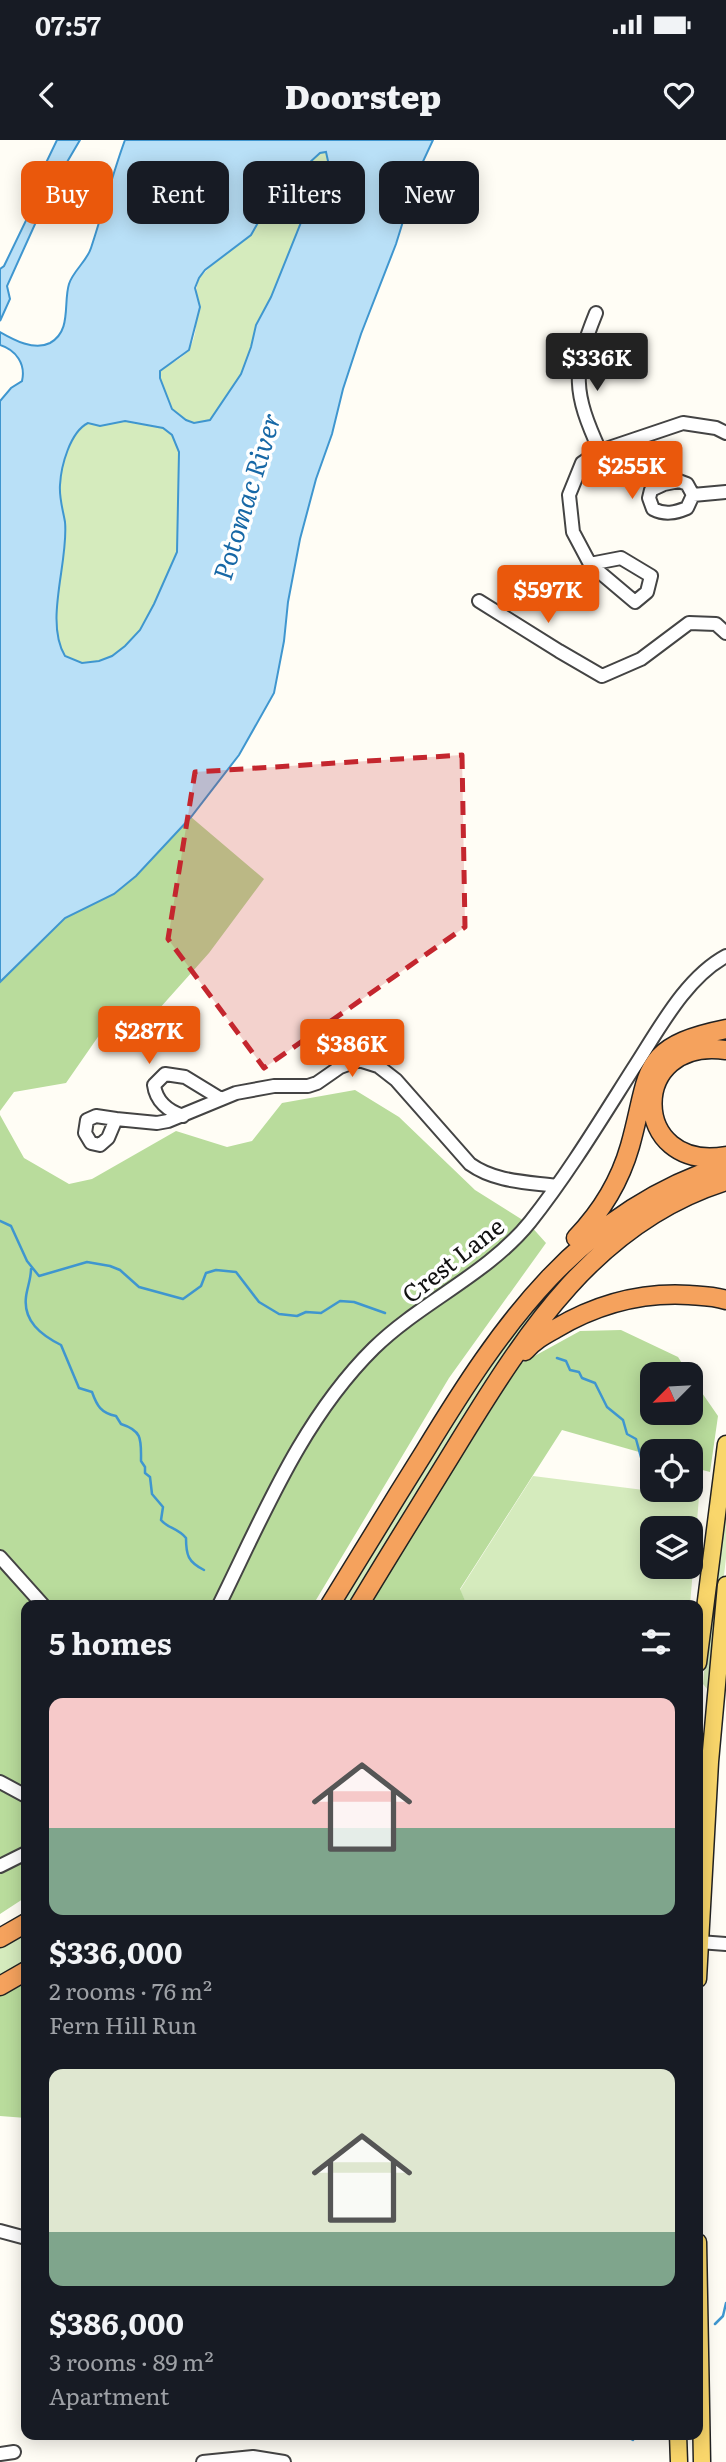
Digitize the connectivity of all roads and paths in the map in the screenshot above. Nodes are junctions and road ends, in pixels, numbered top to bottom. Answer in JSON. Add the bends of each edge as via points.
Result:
{"nodes":[{"id":1,"x":596,"y":313,"type":"dead end"},
{"id":2,"x":726,"y":433,"type":"edge"},
{"id":3,"x":600,"y":451,"type":"junction"},
{"id":4,"x":726,"y":492,"type":"edge"},
{"id":5,"x":693,"y":495,"type":"dead end"},
{"id":6,"x":590,"y":564,"type":"junction"},
{"id":7,"x":479,"y":601,"type":"dead end"},
{"id":8,"x":726,"y":633,"type":"edge"},
{"id":9,"x":726,"y":956,"type":"edge"},
{"id":10,"x":726,"y":1029,"type":"edge"},
{"id":11,"x":726,"y":1050,"type":"edge"},
{"id":12,"x":220,"y":1099,"type":"junction"},
{"id":13,"x":183,"y":1116,"type":"junction"},
{"id":14,"x":116,"y":1119,"type":"dead end"},
{"id":15,"x":726,"y":1156,"type":"edge"},
{"id":16,"x":726,"y":1165,"type":"edge"},
{"id":17,"x":726,"y":1181,"type":"edge"},
{"id":18,"x":556,"y":1186,"type":"junction"},
{"id":19,"x":538,"y":1289,"type":"junction"},
{"id":20,"x":726,"y":1300,"type":"edge"},
{"id":21,"x":492,"y":1387,"type":"junction"},
{"id":22,"x":726,"y":1444,"type":"edge"},
{"id":23,"x":725,"y":1462,"type":"edge"},
{"id":24,"x":0,"y":1557,"type":"edge"},
{"id":25,"x":726,"y":1585,"type":"edge"},
{"id":26,"x":39,"y":1600,"type":"edge"},
{"id":27,"x":222,"y":1600,"type":"edge"},
{"id":28,"x":333,"y":1600,"type":"edge"},
{"id":29,"x":362,"y":1600,"type":"edge"},
{"id":30,"x":703,"y":1626,"type":"edge"},
{"id":31,"x":706,"y":1699,"type":"edge"},
{"id":32,"x":0,"y":1782,"type":"edge"},
{"id":33,"x":21,"y":1793,"type":"edge"},
{"id":34,"x":703,"y":1803,"type":"edge"},
{"id":35,"x":21,"y":1856,"type":"edge"},
{"id":36,"x":0,"y":1866,"type":"edge"},
{"id":37,"x":21,"y":1926,"type":"edge"},
{"id":38,"x":0,"y":1938,"type":"edge"},
{"id":39,"x":703,"y":1942,"type":"edge"},
{"id":40,"x":726,"y":1944,"type":"edge"},
{"id":41,"x":21,"y":1974,"type":"edge"},
{"id":42,"x":0,"y":1986,"type":"edge"},
{"id":43,"x":0,"y":2231,"type":"edge"},
{"id":44,"x":21,"y":2237,"type":"edge"},
{"id":45,"x":678,"y":2440,"type":"edge"},
{"id":46,"x":701,"y":2440,"type":"edge"},
{"id":47,"x":14,"y":2452,"type":"dead end"},
{"id":48,"x":0,"y":2454,"type":"edge"},
{"id":49,"x":203,"y":2462,"type":"edge"},
{"id":50,"x":284,"y":2462,"type":"edge"},
{"id":51,"x":679,"y":2462,"type":"edge"},
{"id":52,"x":702,"y":2462,"type":"edge"}],
"edges":[{"from":1,"to":3,"type":"street","via":[[578,368],[578,382]]},
{"from":2,"to":3,"type":"street","via":[[683,423]]},
{"from":3,"to":6,"type":"street","via":[[582,463],[569,495],[573,532]]},
{"from":4,"to":5,"type":"street"},
{"from":6,"to":6,"type":"street","via":[[635,602],[647,592],[651,576],[621,558]]},
{"from":7,"to":8,"type":"street","via":[[602,676],[641,659],[689,624],[716,624]]},
{"from":9,"to":18,"type":"street","name":"Crest Lane","via":[[693,981]]},
{"from":10,"to":19,"type":"highway","via":[[684,1040],[656,1062],[643,1087],[630,1147],[613,1187],[591,1223],[562,1253]]},
{"from":11,"to":15,"type":"highway","via":[[700,1049],[676,1058],[661,1075],[653,1102],[659,1129],[679,1151],[702,1158]]},
{"from":12,"to":13,"type":"street"},
{"from":12,"to":13,"type":"street","via":[[185,1077],[165,1074],[155,1085],[158,1098]]},
{"from":12,"to":18,"type":"street","via":[[267,1087],[317,1083],[351,1061],[367,1061],[396,1080],[480,1171]]},
{"from":13,"to":14,"type":"street","via":[[157,1123]]},
{"from":16,"to":19,"type":"highway","via":[[668,1188],[625,1213],[573,1253]]},
{"from":17,"to":21,"type":"highway","via":[[659,1209],[615,1240],[554,1301]]},
{"from":18,"to":27,"type":"street","name":"Crest Lane","via":[[512,1241],[384,1339],[346,1377],[291,1462]]},
{"from":19,"to":28,"type":"highway","via":[[468,1382]]},
{"from":20,"to":21,"type":"highway","via":[[668,1294],[597,1307],[528,1347]]},
{"from":21,"to":29,"type":"highway"},
{"from":22,"to":23,"type":"main road"},
{"from":23,"to":30,"type":"main road"},
{"from":24,"to":26,"type":"street"},
{"from":25,"to":31,"type":"main road"},
{"from":31,"to":34,"type":"main road"},
{"from":32,"to":33,"type":"street"},
{"from":35,"to":36,"type":"street"},
{"from":37,"to":38,"type":"highway"},
{"from":39,"to":40,"type":"street"},
{"from":41,"to":42,"type":"highway"},
{"from":43,"to":44,"type":"street"},
{"from":45,"to":51,"type":"main road"},
{"from":46,"to":52,"type":"main road"},
{"from":47,"to":48,"type":"street"},
{"from":49,"to":50,"type":"street","via":[[253,2457]]}]}
